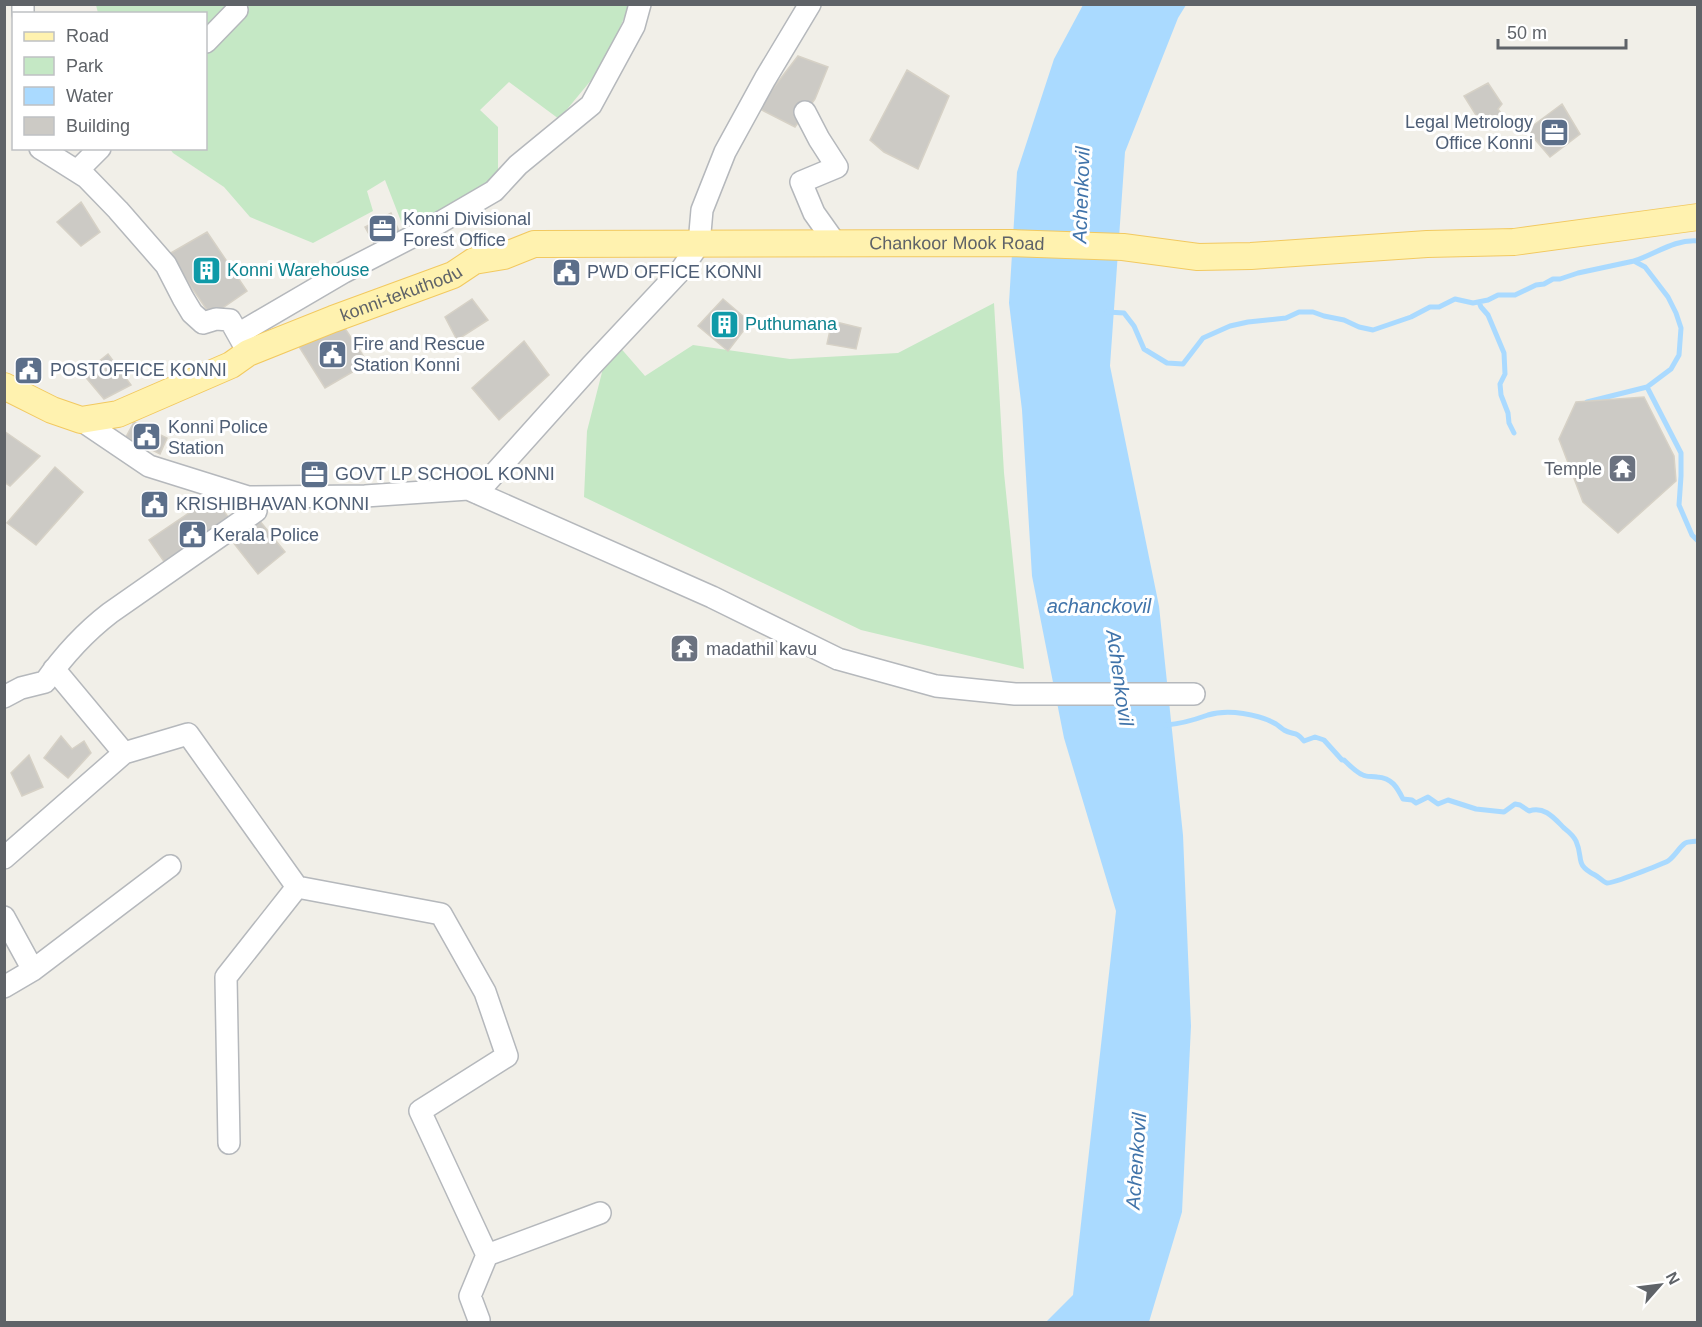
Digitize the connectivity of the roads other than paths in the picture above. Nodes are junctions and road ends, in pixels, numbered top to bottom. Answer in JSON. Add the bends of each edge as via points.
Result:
{"nodes":[{"id":1,"x":640,"y":4,"type":"edge"},
{"id":2,"x":810,"y":4,"type":"edge"},
{"id":3,"x":237,"y":10,"type":"dead end"},
{"id":4,"x":207,"y":41,"type":"edge"},
{"id":5,"x":805,"y":112,"type":"dead end"},
{"id":6,"x":43,"y":150,"type":"edge"},
{"id":7,"x":98,"y":150,"type":"edge"},
{"id":8,"x":77,"y":171,"type":"junction"},
{"id":9,"x":1698,"y":217,"type":"edge"},
{"id":10,"x":699,"y":244,"type":"junction"},
{"id":11,"x":847,"y":244,"type":"junction"},
{"id":12,"x":243,"y":344,"type":"junction"},
{"id":13,"x":4,"y":386,"type":"edge"},
{"id":14,"x":81,"y":420,"type":"junction"},
{"id":15,"x":477,"y":493,"type":"junction"},
{"id":16,"x":255,"y":511,"type":"dead end"},
{"id":17,"x":54,"y":669,"type":"junction"},
{"id":18,"x":1194,"y":693,"type":"dead end"},
{"id":19,"x":4,"y":697,"type":"edge"},
{"id":20,"x":124,"y":753,"type":"junction"},
{"id":21,"x":4,"y":858,"type":"edge"},
{"id":22,"x":170,"y":866,"type":"dead end"},
{"id":23,"x":297,"y":887,"type":"junction"},
{"id":24,"x":4,"y":917,"type":"edge"},
{"id":25,"x":33,"y":970,"type":"junction"},
{"id":26,"x":4,"y":987,"type":"edge"},
{"id":27,"x":229,"y":1143,"type":"dead end"},
{"id":28,"x":600,"y":1213,"type":"dead end"},
{"id":29,"x":488,"y":1255,"type":"junction"},
{"id":30,"x":479,"y":1320,"type":"dead end"}],
"edges":[{"from":1,"to":12,"type":"street","via":[[634,26],[591,105],[518,165],[494,191],[344,272]]},
{"from":2,"to":10,"type":"street","via":[[725,152],[702,210]]},
{"from":3,"to":4,"type":"street"},
{"from":5,"to":11,"type":"street","via":[[837,167],[801,182],[814,213]]},
{"from":6,"to":8,"type":"street"},
{"from":7,"to":8,"type":"street"},
{"from":8,"to":12,"type":"street","via":[[166,265],[192,313],[203,323],[230,320]]},
{"from":9,"to":11,"type":"main road","name":"Chankoor Mook Road","via":[[1514,242],[1251,256],[1198,257],[1123,247],[1011,243]]},
{"from":10,"to":11,"type":"main road","name":"konni-tekuthodu"},
{"from":10,"to":12,"type":"main road","name":"konni-tekuthodu","via":[[534,244],[504,256],[474,261],[453,275],[333,319]]},
{"from":10,"to":15,"type":"street","via":[[681,270]]},
{"from":12,"to":14,"type":"main road","name":"konni-tekuthodu","via":[[231,365],[118,414]]},
{"from":13,"to":14,"type":"main road","name":"konni-tekuthodu"},
{"from":14,"to":15,"type":"street","via":[[149,466],[248,497],[364,496],[468,489]]},
{"from":15,"to":18,"type":"street","via":[[712,597],[838,659],[936,686],[1015,694]]},
{"from":16,"to":17,"type":"street","via":[[88,630]]},
{"from":17,"to":19,"type":"street","via":[[45,682]]},
{"from":17,"to":20,"type":"street"},
{"from":20,"to":21,"type":"street"},
{"from":20,"to":23,"type":"street","via":[[188,734]]},
{"from":22,"to":25,"type":"street"},
{"from":23,"to":27,"type":"street","via":[[226,977]]},
{"from":23,"to":29,"type":"street","via":[[441,914],[485,992],[507,1056],[420,1111]]},
{"from":24,"to":25,"type":"street"},
{"from":25,"to":26,"type":"street"},
{"from":28,"to":29,"type":"street"},
{"from":29,"to":30,"type":"street","via":[[470,1296]]}]}
